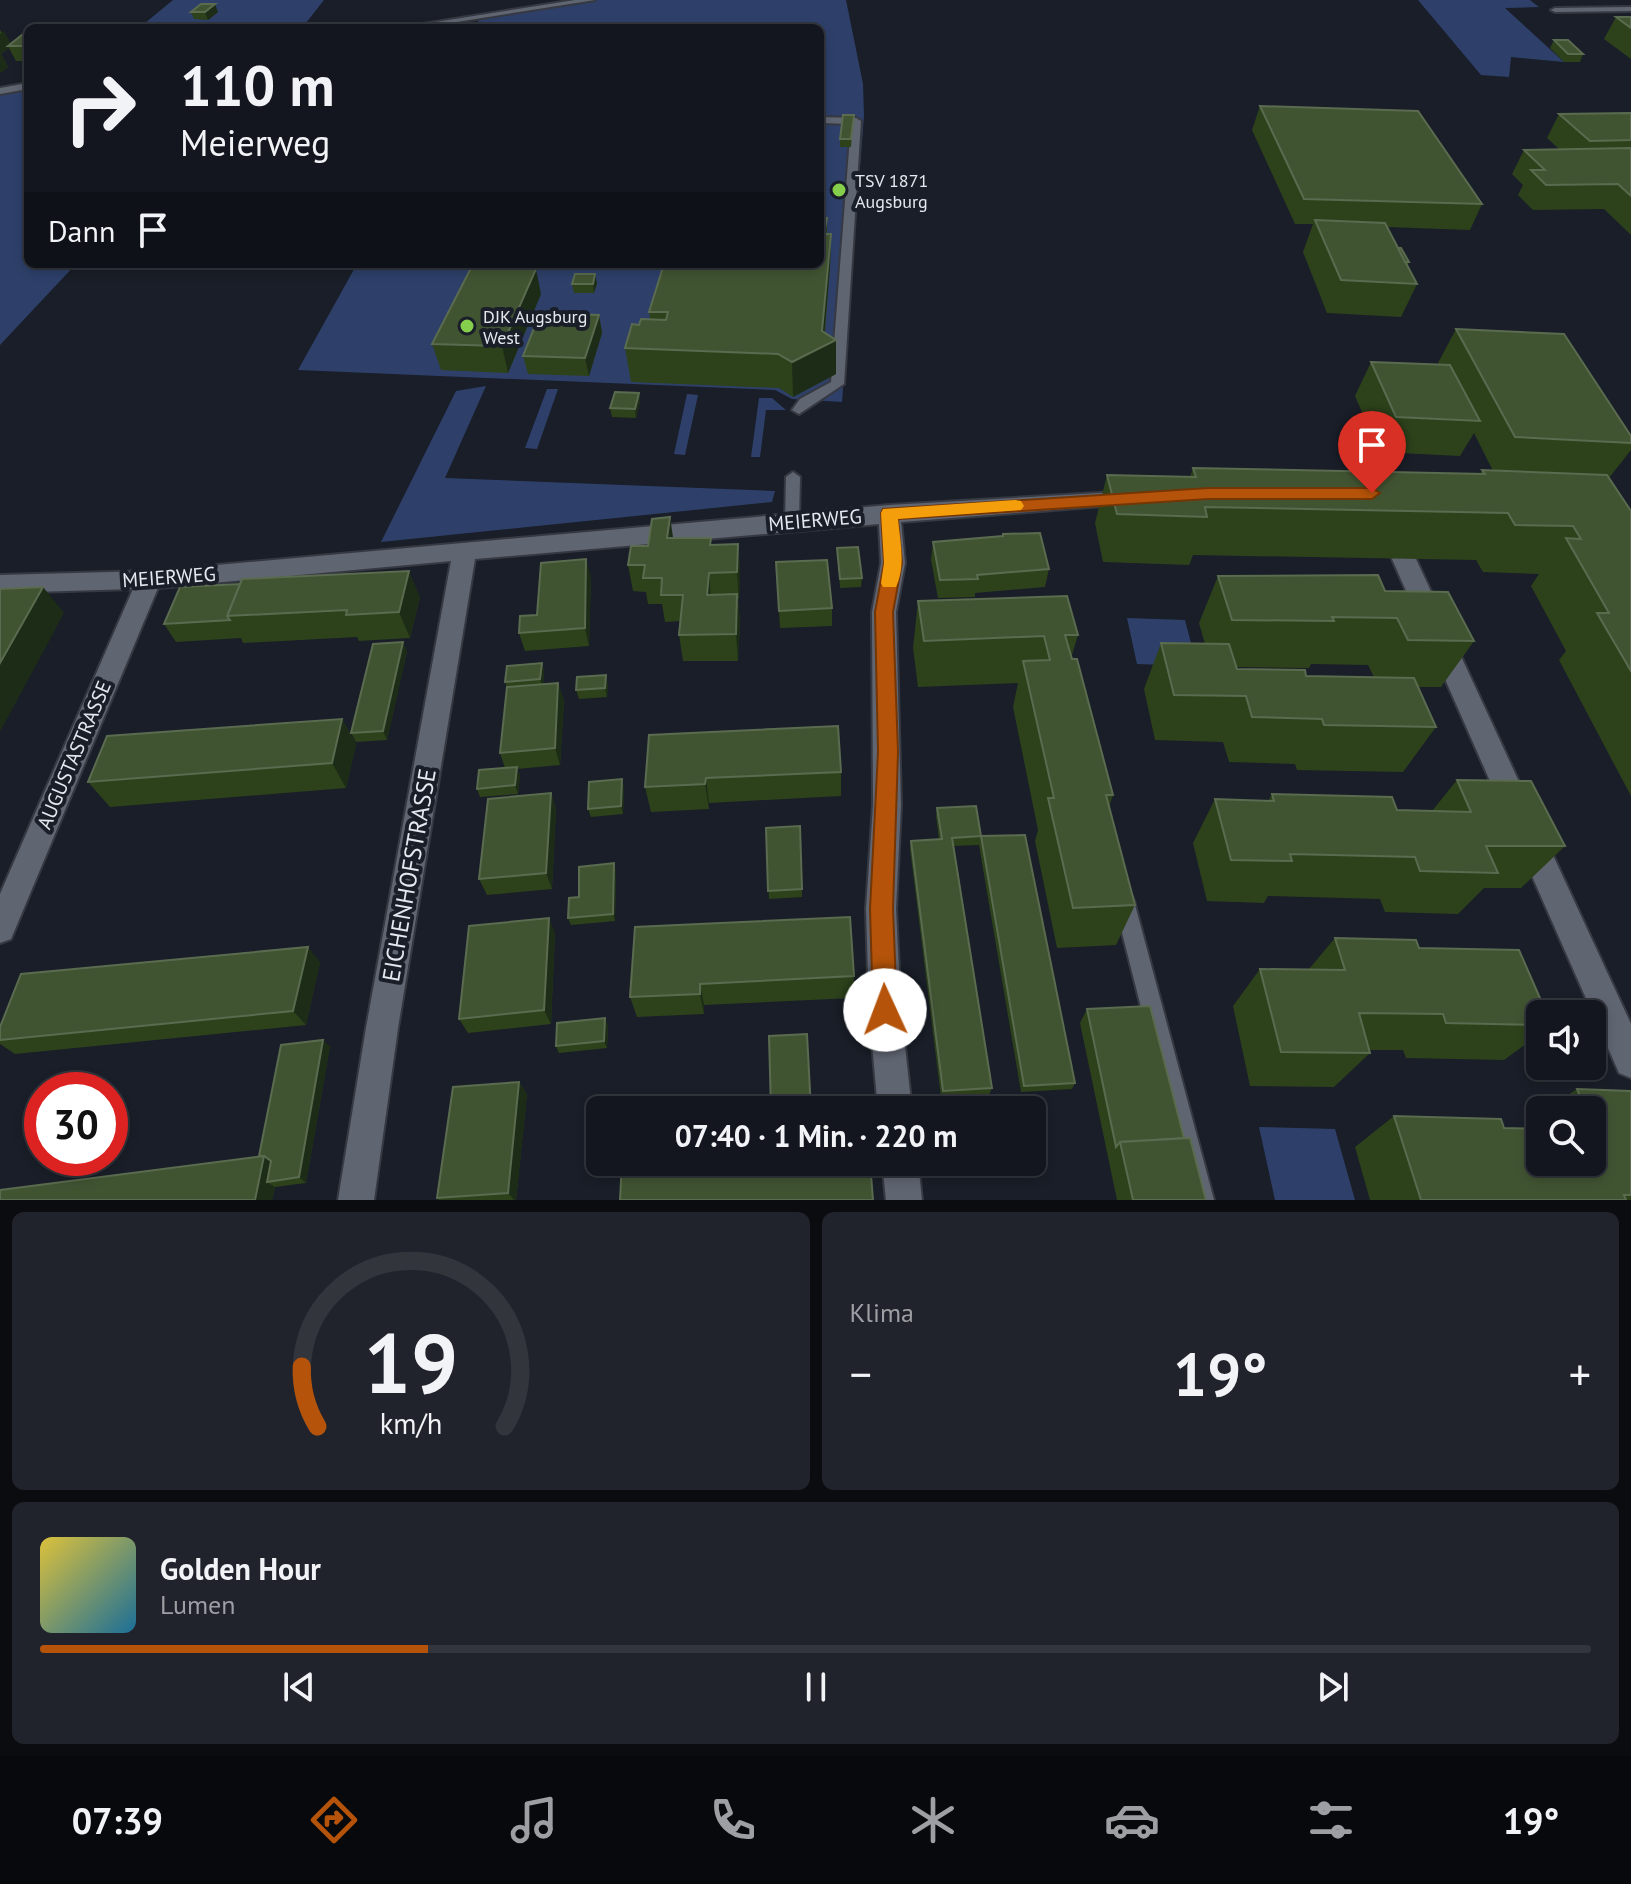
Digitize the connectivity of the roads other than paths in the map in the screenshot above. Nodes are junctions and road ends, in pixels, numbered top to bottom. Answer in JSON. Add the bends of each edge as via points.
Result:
{"nodes":[{"id":1,"x":591,"y":0,"type":"edge"},
{"id":2,"x":1631,"y":9,"type":"edge"},
{"id":3,"x":1555,"y":10,"type":"dead end"},
{"id":4,"x":429,"y":24,"type":"edge"},
{"id":5,"x":24,"y":87,"type":"edge"},
{"id":6,"x":0,"y":91,"type":"edge"},
{"id":7,"x":824,"y":120,"type":"edge"},
{"id":8,"x":799,"y":410,"type":"dead end"},
{"id":9,"x":793,"y":477,"type":"dead end"},
{"id":10,"x":1149,"y":497,"type":"edge"},
{"id":11,"x":889,"y":513,"type":"junction"},
{"id":12,"x":792,"y":522,"type":"junction"},
{"id":13,"x":465,"y":550,"type":"junction"},
{"id":14,"x":1404,"y":559,"type":"dead end"},
{"id":15,"x":149,"y":580,"type":"junction"},
{"id":16,"x":0,"y":584,"type":"edge"},
{"id":17,"x":1119,"y":883,"type":"edge"},
{"id":18,"x":0,"y":929,"type":"edge"},
{"id":19,"x":1631,"y":1061,"type":"edge"},
{"id":20,"x":894,"y":1096,"type":"edge"},
{"id":21,"x":901,"y":1176,"type":"edge"},
{"id":22,"x":356,"y":1200,"type":"edge"},
{"id":23,"x":904,"y":1200,"type":"edge"},
{"id":24,"x":1202,"y":1200,"type":"edge"}],
"edges":[{"from":1,"to":4,"type":"lane"},
{"from":2,"to":3,"type":"lane"},
{"from":5,"to":6,"type":"lane"},
{"from":7,"to":8,"type":"lane","via":[[856,121],[837,384]]},
{"from":9,"to":12,"type":"lane"},
{"from":10,"to":11,"type":"street","name":"MEIERWEG"},
{"from":11,"to":12,"type":"street","name":"MEIERWEG"},
{"from":11,"to":20,"type":"street","via":[[893,563],[884,612],[888,752],[881,909]]},
{"from":12,"to":13,"type":"street","name":"MEIERWEG"},
{"from":13,"to":15,"type":"street","name":"MEIERWEG"},
{"from":13,"to":22,"type":"street","name":"EICHENHOFSTRASSE"},
{"from":14,"to":19,"type":"street"},
{"from":15,"to":16,"type":"street","name":"MEIERWEG"},
{"from":15,"to":18,"type":"street","name":"AUGUSTASTRASSE"},
{"from":17,"to":24,"type":"lane"},
{"from":21,"to":23,"type":"street"}]}
